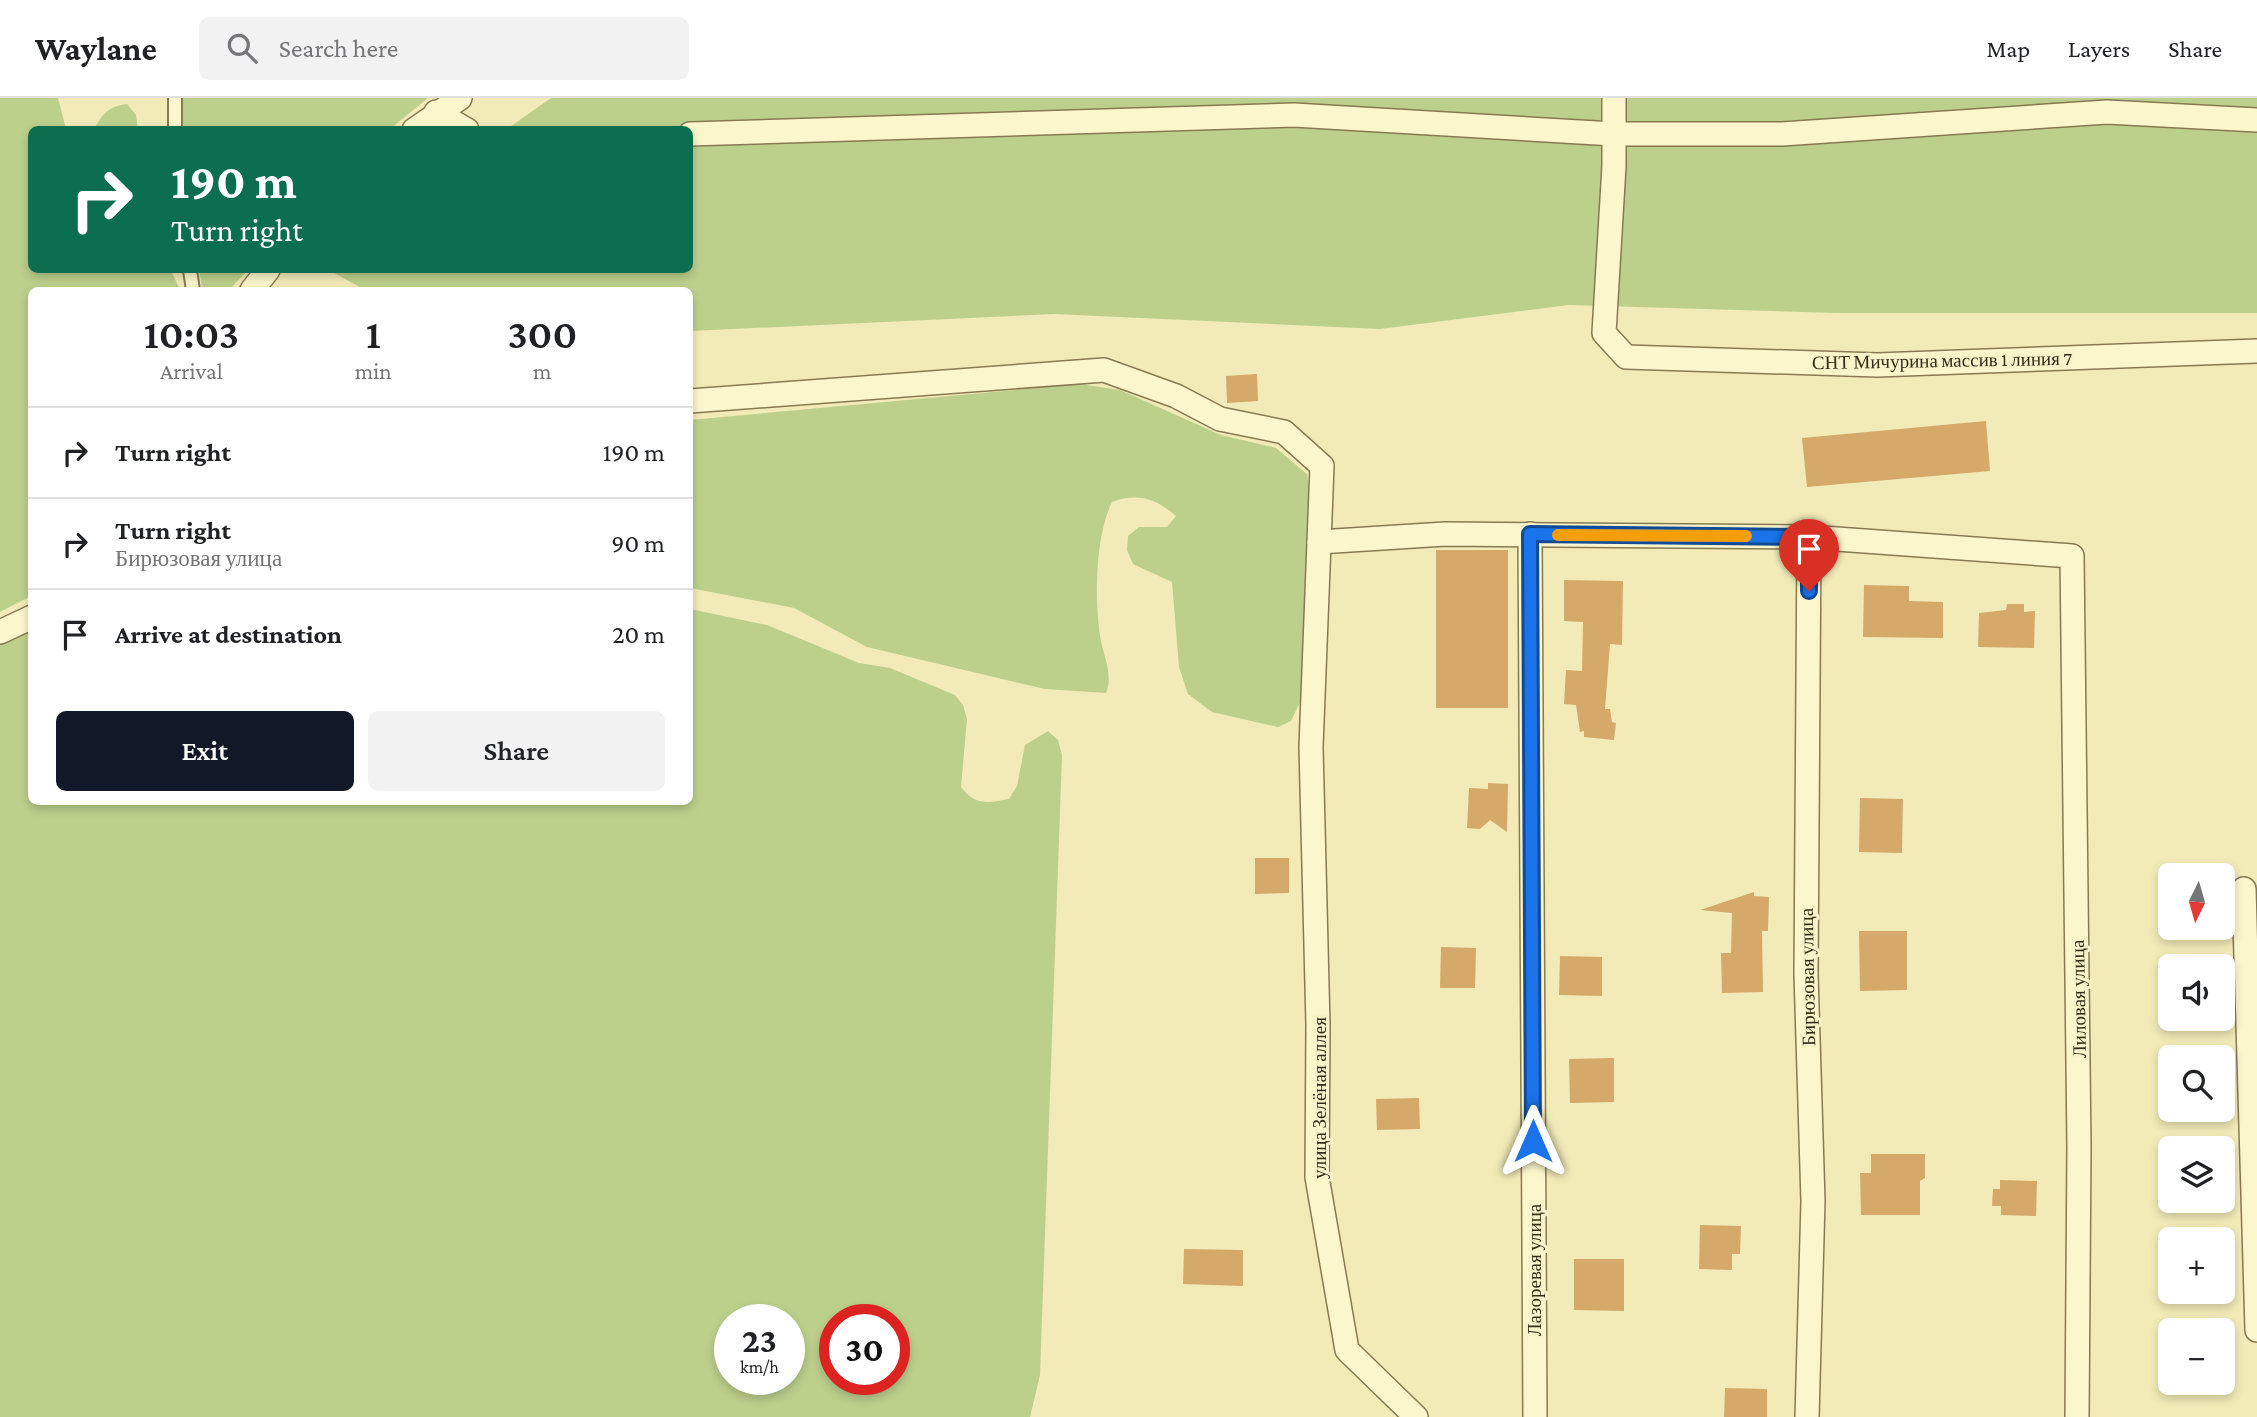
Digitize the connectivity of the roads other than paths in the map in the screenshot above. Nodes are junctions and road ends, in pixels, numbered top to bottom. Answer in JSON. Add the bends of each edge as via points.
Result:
{"nodes":[{"id":1,"x":175,"y":98,"type":"edge"},
{"id":2,"x":460,"y":98,"type":"edge"},
{"id":3,"x":1614,"y":98,"type":"edge"},
{"id":4,"x":436,"y":112,"type":"junction"},
{"id":5,"x":2257,"y":120,"type":"edge"},
{"id":6,"x":175,"y":126,"type":"edge"},
{"id":7,"x":419,"y":126,"type":"edge"},
{"id":8,"x":460,"y":126,"type":"edge"},
{"id":9,"x":693,"y":134,"type":"edge"},
{"id":10,"x":1614,"y":134,"type":"junction"},
{"id":11,"x":2257,"y":351,"type":"edge"},
{"id":12,"x":693,"y":401,"type":"edge"},
{"id":13,"x":1530,"y":534,"type":"junction"},
{"id":14,"x":1809,"y":537,"type":"junction"},
{"id":15,"x":1319,"y":542,"type":"junction"},
{"id":16,"x":28,"y":619,"type":"edge"},
{"id":17,"x":0,"y":632,"type":"edge"},
{"id":18,"x":2244,"y":889,"type":"dead end"},
{"id":19,"x":2257,"y":1330,"type":"edge"},
{"id":20,"x":1416,"y":1417,"type":"edge"},
{"id":21,"x":1535,"y":1417,"type":"edge"},
{"id":22,"x":1807,"y":1417,"type":"edge"},
{"id":23,"x":2077,"y":1417,"type":"edge"}],
"edges":[{"from":1,"to":6,"type":"lane"},
{"from":2,"to":4,"type":"street"},
{"from":3,"to":10,"type":"street"},
{"from":4,"to":7,"type":"street"},
{"from":4,"to":8,"type":"street"},
{"from":5,"to":10,"type":"street","via":[[2108,113],[1782,134]]},
{"from":9,"to":10,"type":"street","via":[[1294,115]]},
{"from":10,"to":11,"type":"street","name":"СНТ Мичурина массив 1 линия 7","via":[[1604,333],[1626,357],[1877,365]]},
{"from":12,"to":15,"type":"street","name":"улица Зелёная аллея","via":[[1104,370],[1176,396],[1220,419],[1283,432],[1322,466]]},
{"from":13,"to":14,"type":"street"},
{"from":13,"to":15,"type":"street"},
{"from":13,"to":21,"type":"street","name":"Лазоревая улица"},
{"from":14,"to":22,"type":"street","name":"Бирюзовая улица","via":[[1806,974],[1814,1201]]},
{"from":14,"to":23,"type":"street","name":"Лиловая улица","via":[[2073,556],[2080,1147]]},
{"from":15,"to":20,"type":"street","name":"улица Зелёная аллея","via":[[1311,747],[1317,1177],[1347,1350]]},
{"from":16,"to":17,"type":"street"},
{"from":18,"to":19,"type":"street"}]}
